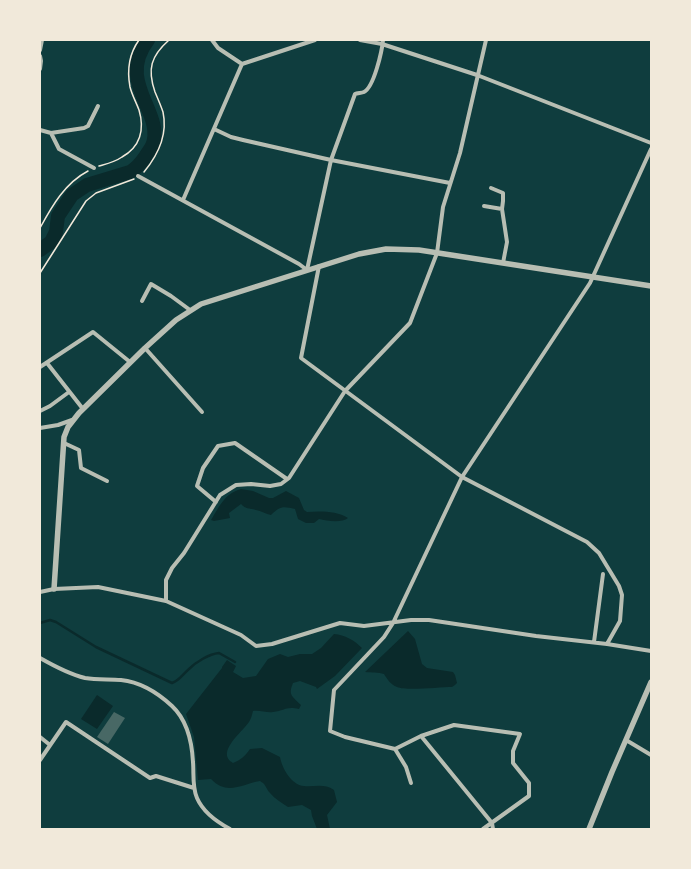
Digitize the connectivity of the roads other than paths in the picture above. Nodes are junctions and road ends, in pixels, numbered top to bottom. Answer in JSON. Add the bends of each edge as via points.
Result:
{"nodes":[{"id":1,"x":42,"y":40,"type":"edge"},
{"id":2,"x":212,"y":40,"type":"edge"},
{"id":3,"x":315,"y":40,"type":"edge"},
{"id":4,"x":360,"y":40,"type":"edge"},
{"id":5,"x":486,"y":40,"type":"edge"},
{"id":6,"x":383,"y":42,"type":"edge"},
{"id":7,"x":40,"y":50,"type":"edge"},
{"id":8,"x":40,"y":56,"type":"edge"},
{"id":9,"x":242,"y":64,"type":"junction"},
{"id":10,"x":40,"y":69,"type":"edge"},
{"id":11,"x":477,"y":75,"type":"junction"},
{"id":12,"x":98,"y":106,"type":"dead end"},
{"id":13,"x":214,"y":129,"type":"junction"},
{"id":14,"x":40,"y":130,"type":"edge"},
{"id":15,"x":52,"y":133,"type":"junction"},
{"id":16,"x":651,"y":143,"type":"edge"},
{"id":17,"x":651,"y":149,"type":"edge"},
{"id":18,"x":331,"y":160,"type":"junction"},
{"id":19,"x":94,"y":168,"type":"road end"},
{"id":20,"x":138,"y":176,"type":"road end"},
{"id":21,"x":450,"y":183,"type":"junction"},
{"id":22,"x":491,"y":188,"type":"dead end"},
{"id":23,"x":183,"y":200,"type":"junction"},
{"id":24,"x":484,"y":206,"type":"dead end"},
{"id":25,"x":502,"y":209,"type":"junction"},
{"id":26,"x":437,"y":253,"type":"junction"},
{"id":27,"x":503,"y":263,"type":"junction"},
{"id":28,"x":319,"y":266,"type":"junction"},
{"id":29,"x":307,"y":270,"type":"junction"},
{"id":30,"x":592,"y":277,"type":"junction"},
{"id":31,"x":651,"y":286,"type":"edge"},
{"id":32,"x":142,"y":301,"type":"dead end"},
{"id":33,"x":190,"y":310,"type":"junction"},
{"id":34,"x":145,"y":348,"type":"junction"},
{"id":35,"x":130,"y":362,"type":"junction"},
{"id":36,"x":47,"y":363,"type":"junction"},
{"id":37,"x":40,"y":367,"type":"edge"},
{"id":38,"x":345,"y":391,"type":"junction"},
{"id":39,"x":69,"y":392,"type":"junction"},
{"id":40,"x":82,"y":409,"type":"junction"},
{"id":41,"x":40,"y":411,"type":"edge"},
{"id":42,"x":202,"y":412,"type":"dead end"},
{"id":43,"x":73,"y":420,"type":"junction"},
{"id":44,"x":40,"y":428,"type":"edge"},
{"id":45,"x":64,"y":443,"type":"junction"},
{"id":46,"x":462,"y":477,"type":"junction"},
{"id":47,"x":287,"y":479,"type":"junction"},
{"id":48,"x":107,"y":481,"type":"dead end"},
{"id":49,"x":216,"y":502,"type":"junction"},
{"id":50,"x":603,"y":574,"type":"dead end"},
{"id":51,"x":54,"y":589,"type":"junction"},
{"id":52,"x":40,"y":592,"type":"edge"},
{"id":53,"x":166,"y":601,"type":"junction"},
{"id":54,"x":392,"y":623,"type":"junction"},
{"id":55,"x":594,"y":642,"type":"junction"},
{"id":56,"x":608,"y":644,"type":"junction"},
{"id":57,"x":651,"y":651,"type":"edge"},
{"id":58,"x":40,"y":658,"type":"edge"},
{"id":59,"x":651,"y":682,"type":"edge"},
{"id":60,"x":421,"y":736,"type":"junction"},
{"id":61,"x":40,"y":737,"type":"edge"},
{"id":62,"x":626,"y":740,"type":"junction"},
{"id":63,"x":50,"y":745,"type":"junction"},
{"id":64,"x":395,"y":749,"type":"junction"},
{"id":65,"x":651,"y":755,"type":"edge"},
{"id":66,"x":40,"y":760,"type":"edge"},
{"id":67,"x":411,"y":783,"type":"dead end"},
{"id":68,"x":194,"y":788,"type":"junction"},
{"id":69,"x":492,"y":823,"type":"junction"},
{"id":70,"x":230,"y":829,"type":"edge"},
{"id":71,"x":483,"y":829,"type":"edge"},
{"id":72,"x":493,"y":829,"type":"edge"},
{"id":73,"x":589,"y":829,"type":"edge"}],
"edges":[{"from":1,"to":7,"type":"street"},
{"from":2,"to":9,"type":"street","via":[[218,48]]},
{"from":3,"to":9,"type":"street"},
{"from":4,"to":6,"type":"street"},
{"from":5,"to":11,"type":"street"},
{"from":6,"to":11,"type":"street"},
{"from":6,"to":18,"type":"street","via":[[370,87],[355,94]]},
{"from":8,"to":10,"type":"street"},
{"from":9,"to":13,"type":"street"},
{"from":11,"to":16,"type":"street"},
{"from":11,"to":21,"type":"street","via":[[460,153]]},
{"from":12,"to":15,"type":"street","via":[[88,126]]},
{"from":13,"to":18,"type":"street","via":[[232,137]]},
{"from":13,"to":23,"type":"street"},
{"from":14,"to":15,"type":"street"},
{"from":15,"to":19,"type":"street","via":[[59,149]]},
{"from":17,"to":30,"type":"street"},
{"from":18,"to":21,"type":"street"},
{"from":18,"to":29,"type":"street"},
{"from":20,"to":23,"type":"street"},
{"from":21,"to":26,"type":"street","via":[[443,207]]},
{"from":22,"to":25,"type":"street","via":[[503,193]]},
{"from":23,"to":29,"type":"street"},
{"from":24,"to":25,"type":"street"},
{"from":25,"to":27,"type":"street","via":[[507,242]]},
{"from":26,"to":27,"type":"street"},
{"from":26,"to":28,"type":"street","via":[[386,249]]},
{"from":26,"to":38,"type":"street","via":[[410,323]]},
{"from":27,"to":30,"type":"street"},
{"from":28,"to":29,"type":"street"},
{"from":28,"to":38,"type":"street","via":[[301,358]]},
{"from":29,"to":33,"type":"street"},
{"from":30,"to":31,"type":"street"},
{"from":30,"to":46,"type":"street"},
{"from":32,"to":33,"type":"street","via":[[151,284]]},
{"from":33,"to":34,"type":"street"},
{"from":34,"to":35,"type":"street"},
{"from":34,"to":42,"type":"street"},
{"from":35,"to":36,"type":"street","via":[[93,332]]},
{"from":35,"to":40,"type":"street"},
{"from":36,"to":37,"type":"street"},
{"from":36,"to":39,"type":"street"},
{"from":38,"to":46,"type":"street"},
{"from":38,"to":47,"type":"street"},
{"from":39,"to":40,"type":"street"},
{"from":39,"to":41,"type":"street"},
{"from":40,"to":43,"type":"street"},
{"from":43,"to":44,"type":"street"},
{"from":43,"to":45,"type":"street","via":[[64,437]]},
{"from":45,"to":48,"type":"street","via":[[79,450],[81,468]]},
{"from":45,"to":51,"type":"street"},
{"from":46,"to":54,"type":"street"},
{"from":46,"to":56,"type":"street","via":[[587,542],[599,553],[622,595],[620,620]]},
{"from":47,"to":49,"type":"street","via":[[281,484],[270,486],[236,485],[220,495]]},
{"from":47,"to":49,"type":"street","via":[[235,443],[218,446],[203,468],[197,486]]},
{"from":49,"to":53,"type":"street","via":[[172,568],[166,580]]},
{"from":50,"to":55,"type":"street"},
{"from":51,"to":52,"type":"street"},
{"from":51,"to":53,"type":"street","via":[[98,586]]},
{"from":53,"to":54,"type":"street","via":[[241,635],[256,646],[272,644],[340,623],[364,626]]},
{"from":54,"to":55,"type":"street","via":[[429,620]]},
{"from":54,"to":64,"type":"street","via":[[384,636],[334,690],[330,731]]},
{"from":55,"to":56,"type":"street"},
{"from":56,"to":57,"type":"street"},
{"from":58,"to":68,"type":"street","via":[[60,669],[84,677],[138,684],[165,700],[178,713],[189,736]]},
{"from":59,"to":62,"type":"street"},
{"from":60,"to":64,"type":"street"},
{"from":60,"to":69,"type":"street"},
{"from":60,"to":69,"type":"street","via":[[454,725],[520,734],[513,751],[513,763],[529,783],[529,796]]},
{"from":61,"to":63,"type":"street"},
{"from":62,"to":65,"type":"street"},
{"from":62,"to":73,"type":"street"},
{"from":63,"to":66,"type":"street"},
{"from":63,"to":68,"type":"street","via":[[66,722],[150,778],[156,776]]},
{"from":64,"to":67,"type":"street","via":[[406,767]]},
{"from":68,"to":70,"type":"street","via":[[202,806],[218,822]]},
{"from":69,"to":71,"type":"street"},
{"from":69,"to":72,"type":"street"}]}
